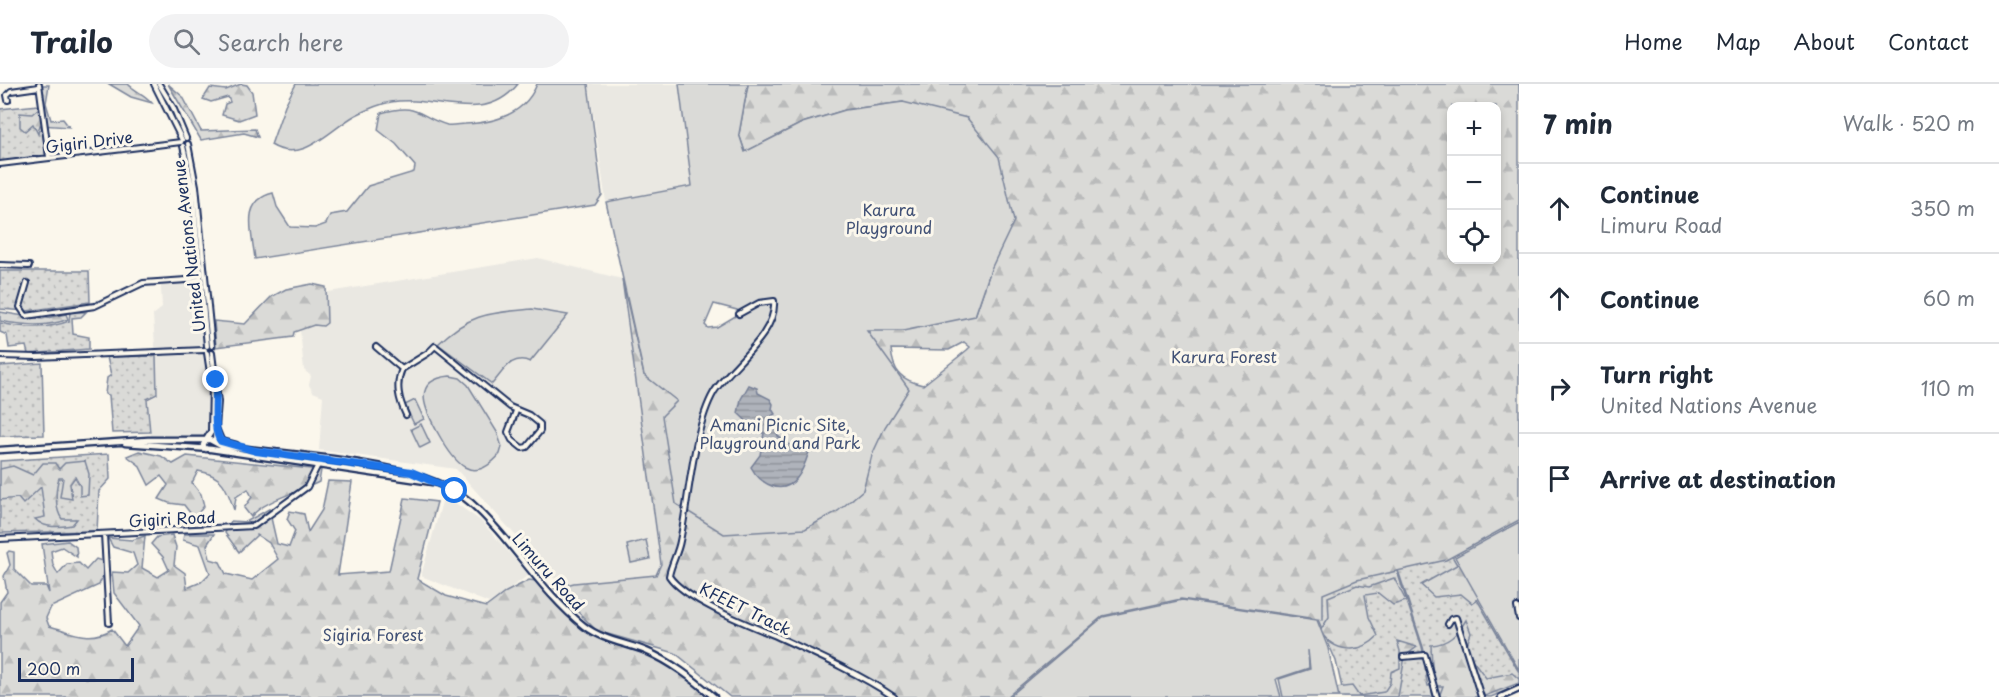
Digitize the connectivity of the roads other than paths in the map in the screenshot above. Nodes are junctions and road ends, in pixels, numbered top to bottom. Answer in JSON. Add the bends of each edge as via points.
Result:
{"nodes":[{"id":1,"x":154,"y":84,"type":"edge"},
{"id":2,"x":159,"y":84,"type":"edge"},
{"id":3,"x":39,"y":85,"type":"edge"},
{"id":4,"x":8,"y":100,"type":"dead end"},
{"id":5,"x":184,"y":142,"type":"junction"},
{"id":6,"x":49,"y":158,"type":"junction"},
{"id":7,"x":0,"y":164,"type":"edge"},
{"id":8,"x":0,"y":265,"type":"edge"},
{"id":9,"x":29,"y":266,"type":"dead end"},
{"id":10,"x":201,"y":279,"type":"junction"},
{"id":11,"x":27,"y":283,"type":"dead end"},
{"id":12,"x":739,"y":314,"type":"dead end"},
{"id":13,"x":376,"y":347,"type":"dead end"},
{"id":14,"x":209,"y":350,"type":"junction"},
{"id":15,"x":0,"y":356,"type":"edge"},
{"id":16,"x":402,"y":369,"type":"junction"},
{"id":17,"x":516,"y":411,"type":"junction"},
{"id":18,"x":406,"y":415,"type":"dead end"},
{"id":19,"x":215,"y":427,"type":"junction"},
{"id":20,"x":211,"y":432,"type":"joint"},
{"id":21,"x":206,"y":441,"type":"junction"},
{"id":22,"x":123,"y":442,"type":"junction"},
{"id":23,"x":217,"y":442,"type":"junction"},
{"id":24,"x":206,"y":449,"type":"junction"},
{"id":25,"x":0,"y":450,"type":"edge"},
{"id":26,"x":214,"y":450,"type":"junction"},
{"id":27,"x":256,"y":451,"type":"junction"},
{"id":28,"x":302,"y":456,"type":"junction"},
{"id":29,"x":313,"y":458,"type":"junction"},
{"id":30,"x":324,"y":459,"type":"junction"},
{"id":31,"x":298,"y":462,"type":"junction"},
{"id":32,"x":318,"y":465,"type":"junction"},
{"id":33,"x":437,"y":483,"type":"junction"},
{"id":34,"x":104,"y":534,"type":"junction"},
{"id":35,"x":0,"y":539,"type":"edge"},
{"id":36,"x":1516,"y":607,"type":"dead end"},
{"id":37,"x":1519,"y":618,"type":"edge"},
{"id":38,"x":109,"y":623,"type":"dead end"},
{"id":39,"x":1448,"y":624,"type":"dead end"},
{"id":40,"x":1403,"y":657,"type":"dead end"},
{"id":41,"x":1519,"y":689,"type":"edge"},
{"id":42,"x":714,"y":697,"type":"edge"},
{"id":43,"x":894,"y":697,"type":"edge"},
{"id":44,"x":1437,"y":697,"type":"edge"},
{"id":45,"x":1481,"y":697,"type":"edge"},
{"id":46,"x":1501,"y":697,"type":"edge"}],
"edges":[{"from":1,"to":5,"type":"street","name":"United Nations Avenue"},
{"from":2,"to":5,"type":"street","name":"United Nations Avenue","via":[[176,112]]},
{"from":3,"to":4,"type":"street","via":[[8,92]]},
{"from":3,"to":6,"type":"street"},
{"from":5,"to":6,"type":"street","name":"Gigiri Drive"},
{"from":5,"to":10,"type":"street","name":"United Nations Avenue"},
{"from":5,"to":14,"type":"street","name":"United Nations Avenue","via":[[196,186]]},
{"from":6,"to":7,"type":"street","name":"Gigiri Drive"},
{"from":8,"to":9,"type":"street"},
{"from":10,"to":11,"type":"street","via":[[143,283],[94,306],[26,316],[20,307]]},
{"from":10,"to":14,"type":"street","name":"United Nations Avenue"},
{"from":12,"to":43,"type":"street","name":"KFEET Track","via":[[759,303],[774,301],[762,335],[709,402],[681,539],[669,576],[710,606],[849,671]]},
{"from":13,"to":16,"type":"street"},
{"from":14,"to":15,"type":"street"},
{"from":14,"to":19,"type":"street","name":"United Nations Avenue","via":[[218,402]]},
{"from":14,"to":20,"type":"street","name":"United Nations Avenue"},
{"from":16,"to":17,"type":"street","via":[[435,346]]},
{"from":16,"to":18,"type":"street","via":[[398,392]]},
{"from":17,"to":17,"type":"street","via":[[537,421],[540,431],[522,448],[514,443],[508,428]]},
{"from":19,"to":23,"type":"street","name":"United Nations Avenue"},
{"from":19,"to":27,"type":"main road","via":[[221,441]]},
{"from":20,"to":21,"type":"main road"},
{"from":21,"to":22,"type":"main road","name":"Limuru Road"},
{"from":21,"to":23,"type":"main road","name":"Limuru Road"},
{"from":21,"to":24,"type":"main road"},
{"from":22,"to":24,"type":"main road","name":"Limuru Road"},
{"from":22,"to":25,"type":"main road","name":"Limuru Road"},
{"from":23,"to":26,"type":"main road"},
{"from":23,"to":27,"type":"main road","name":"Limuru Road"},
{"from":24,"to":26,"type":"main road","name":"Limuru Road"},
{"from":26,"to":31,"type":"main road","name":"Limuru Road"},
{"from":27,"to":28,"type":"main road","name":"Limuru Road"},
{"from":28,"to":29,"type":"main road","name":"Limuru Road"},
{"from":28,"to":31,"type":"main road"},
{"from":29,"to":30,"type":"main road","name":"Limuru Road"},
{"from":29,"to":32,"type":"street"},
{"from":30,"to":32,"type":"street","name":"Gigiri Road"},
{"from":30,"to":33,"type":"main road","name":"Limuru Road","via":[[411,472]]},
{"from":31,"to":32,"type":"main road","name":"Limuru Road"},
{"from":32,"to":33,"type":"main road","name":"Limuru Road"},
{"from":32,"to":34,"type":"street","name":"Gigiri Road","via":[[307,487],[254,526]]},
{"from":33,"to":42,"type":"main road","name":"Limuru Road","via":[[462,495],[483,514],[553,595],[590,631],[663,660]]},
{"from":34,"to":35,"type":"street","name":"Gigiri Road"},
{"from":34,"to":38,"type":"street"},
{"from":36,"to":37,"type":"street"},
{"from":39,"to":45,"type":"street","via":[[1456,618]]},
{"from":40,"to":44,"type":"street","via":[[1425,654]]},
{"from":41,"to":46,"type":"main road"}]}
